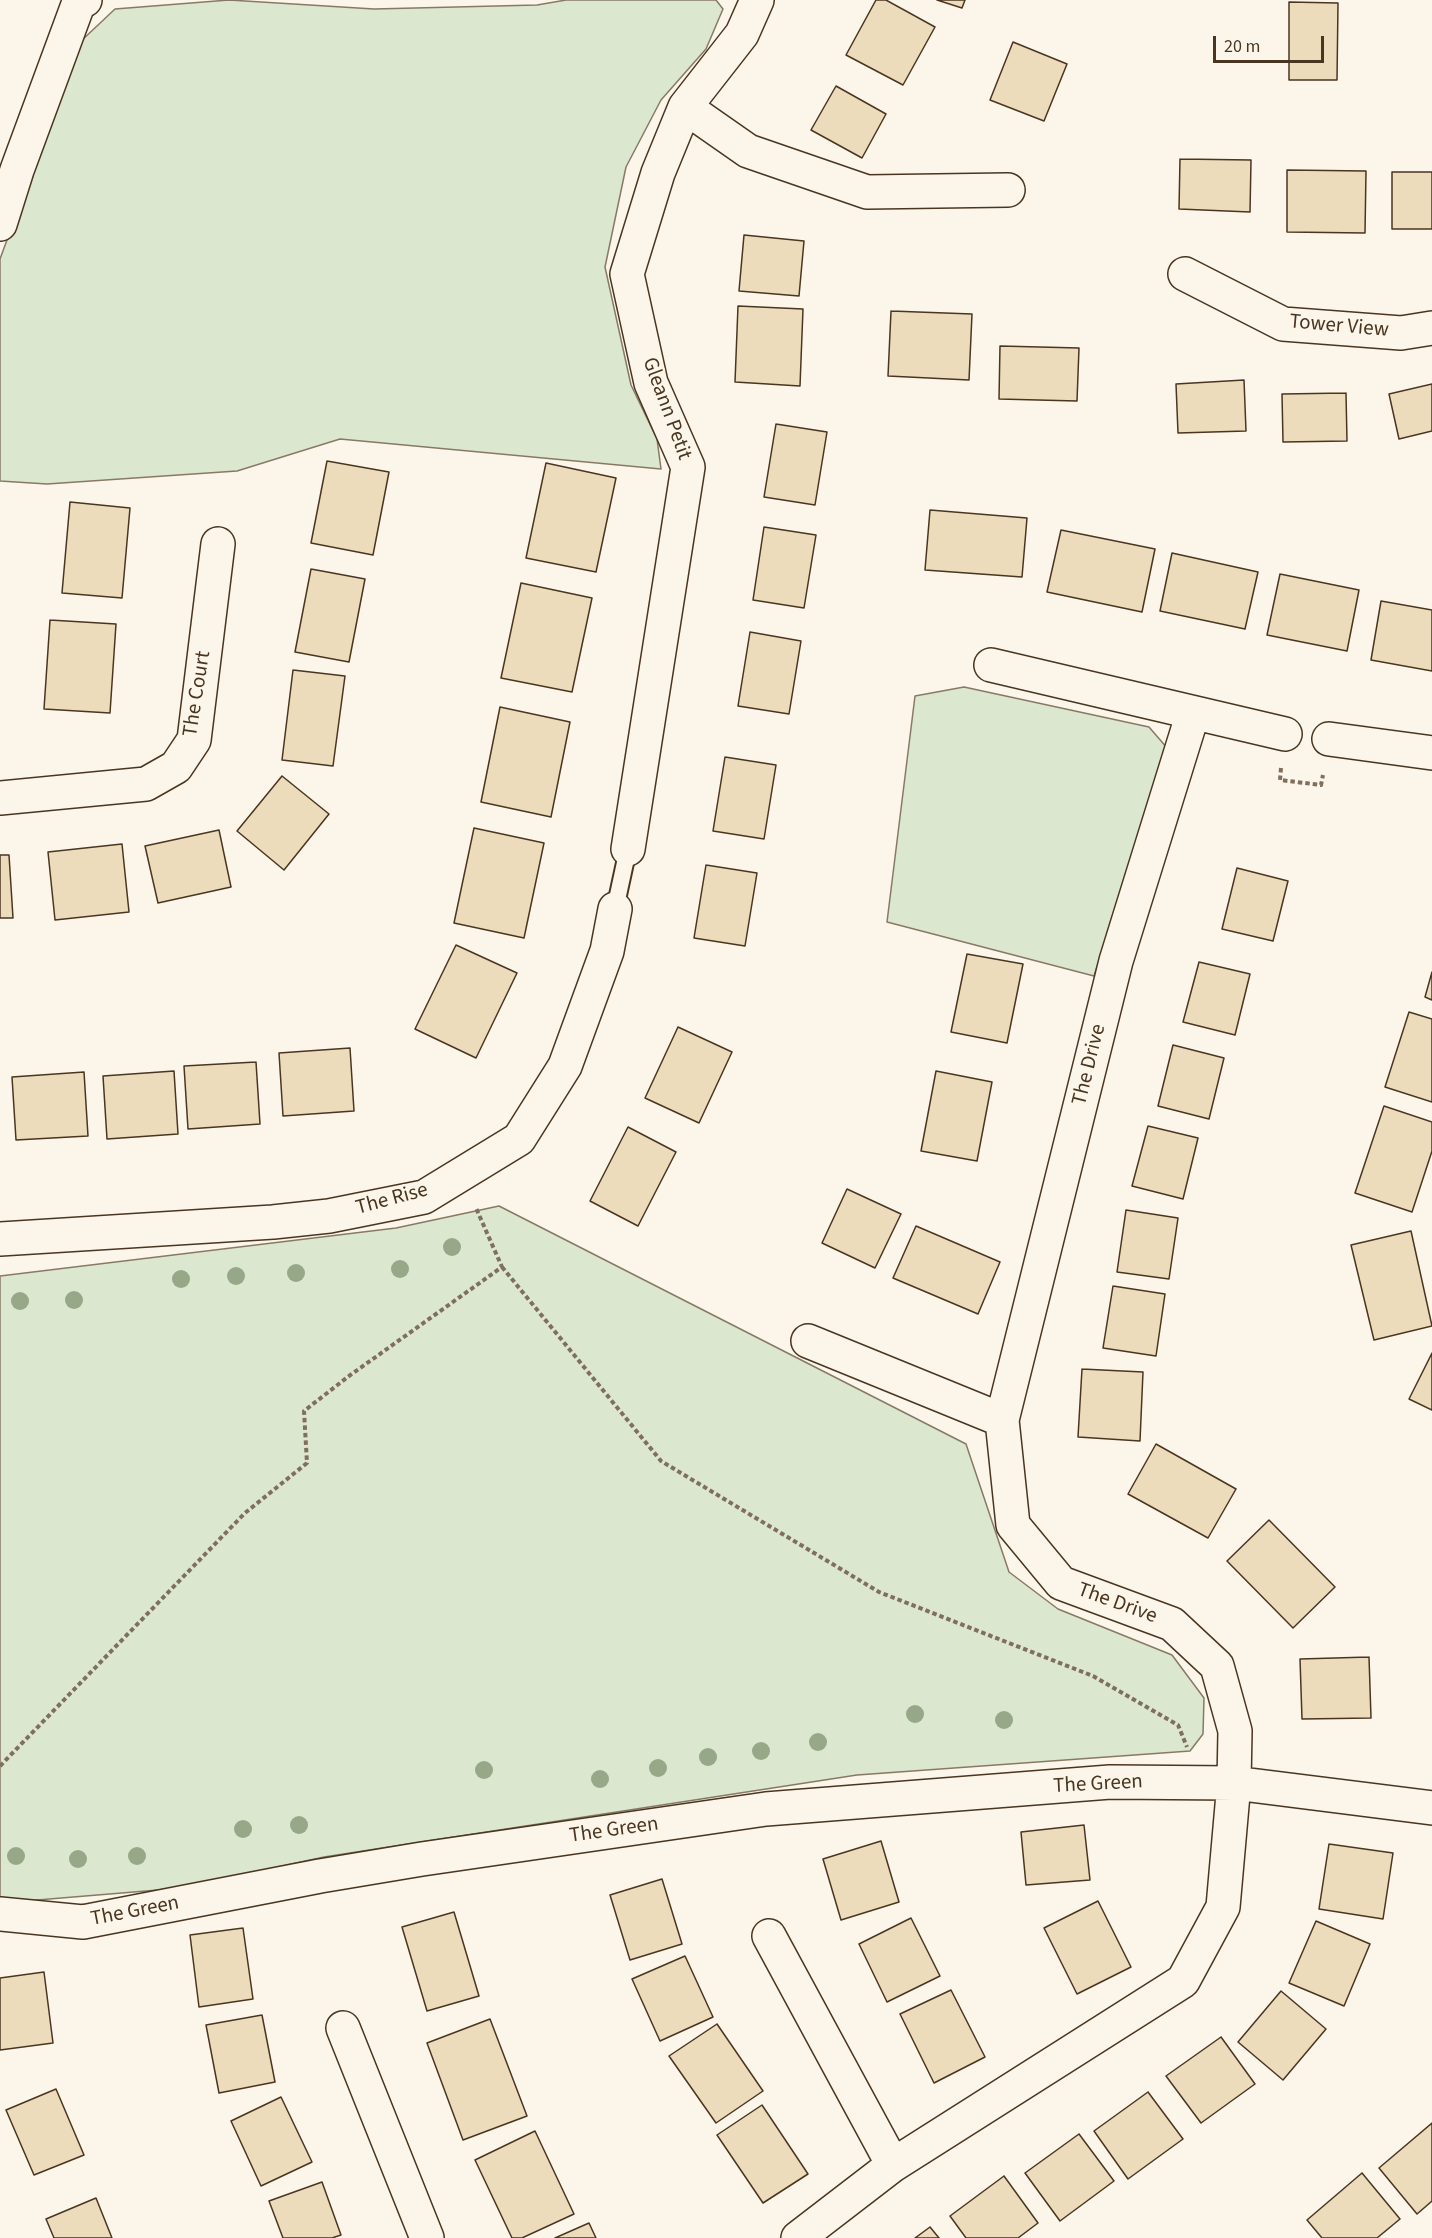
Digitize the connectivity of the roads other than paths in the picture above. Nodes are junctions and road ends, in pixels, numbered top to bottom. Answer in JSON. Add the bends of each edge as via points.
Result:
{"nodes":[{"id":1,"x":757,"y":0,"type":"edge"},
{"id":2,"x":79,"y":1,"type":"edge"},
{"id":3,"x":685,"y":107,"type":"junction"},
{"id":4,"x":1008,"y":190,"type":"dead end"},
{"id":5,"x":0,"y":224,"type":"edge"},
{"id":6,"x":1185,"y":274,"type":"dead end"},
{"id":7,"x":1432,"y":328,"type":"edge"},
{"id":8,"x":218,"y":544,"type":"dead end"},
{"id":9,"x":991,"y":665,"type":"dead end"},
{"id":10,"x":1193,"y":713,"type":"junction"},
{"id":11,"x":1285,"y":734,"type":"dead end"},
{"id":12,"x":1329,"y":739,"type":"dead end"},
{"id":13,"x":1432,"y":753,"type":"edge"},
{"id":14,"x":0,"y":798,"type":"edge"},
{"id":15,"x":628,"y":849,"type":"joint"},
{"id":16,"x":615,"y":909,"type":"joint"},
{"id":17,"x":0,"y":1239,"type":"edge"},
{"id":18,"x":808,"y":1341,"type":"dead end"},
{"id":19,"x":1002,"y":1420,"type":"junction"},
{"id":20,"x":1218,"y":1783,"type":"junction"},
{"id":21,"x":1432,"y":1808,"type":"edge"},
{"id":22,"x":0,"y":1914,"type":"edge"},
{"id":23,"x":769,"y":1936,"type":"dead end"},
{"id":24,"x":343,"y":2028,"type":"dead end"},
{"id":25,"x":893,"y":2164,"type":"junction"},
{"id":26,"x":427,"y":2238,"type":"edge"},
{"id":27,"x":798,"y":2238,"type":"edge"}],
"edges":[{"from":1,"to":3,"type":"street","name":"Gleann Petit","via":[[742,34]]},
{"from":2,"to":5,"type":"street"},
{"from":3,"to":4,"type":"street","via":[[748,152],[867,192]]},
{"from":3,"to":15,"type":"street","name":"Gleann Petit","via":[[658,173],[627,274],[651,383],[688,467]]},
{"from":6,"to":7,"type":"street","name":"Tower View","via":[[1283,324],[1401,333]]},
{"from":8,"to":14,"type":"street","name":"The Court","via":[[194,740],[176,767],[146,784]]},
{"from":9,"to":10,"type":"street"},
{"from":10,"to":11,"type":"street"},
{"from":10,"to":19,"type":"street","name":"The Drive","via":[[1116,961]]},
{"from":12,"to":13,"type":"street"},
{"from":15,"to":16,"type":"lane"},
{"from":16,"to":17,"type":"street","name":"The Rise","via":[[607,951],[565,1066],[519,1139],[424,1197],[329,1216],[273,1222]]},
{"from":18,"to":19,"type":"street"},
{"from":19,"to":20,"type":"street","name":"The Drive","via":[[1013,1525],[1061,1583],[1172,1624],[1217,1666],[1235,1731]]},
{"from":20,"to":21,"type":"street","name":"The Green"},
{"from":20,"to":22,"type":"street","name":"The Green","via":[[1110,1782],[766,1809],[422,1859],[83,1922]]},
{"from":20,"to":25,"type":"street","via":[[1223,1907],[1183,1981]]},
{"from":23,"to":25,"type":"street"},
{"from":24,"to":26,"type":"street"},
{"from":25,"to":27,"type":"street"}]}
